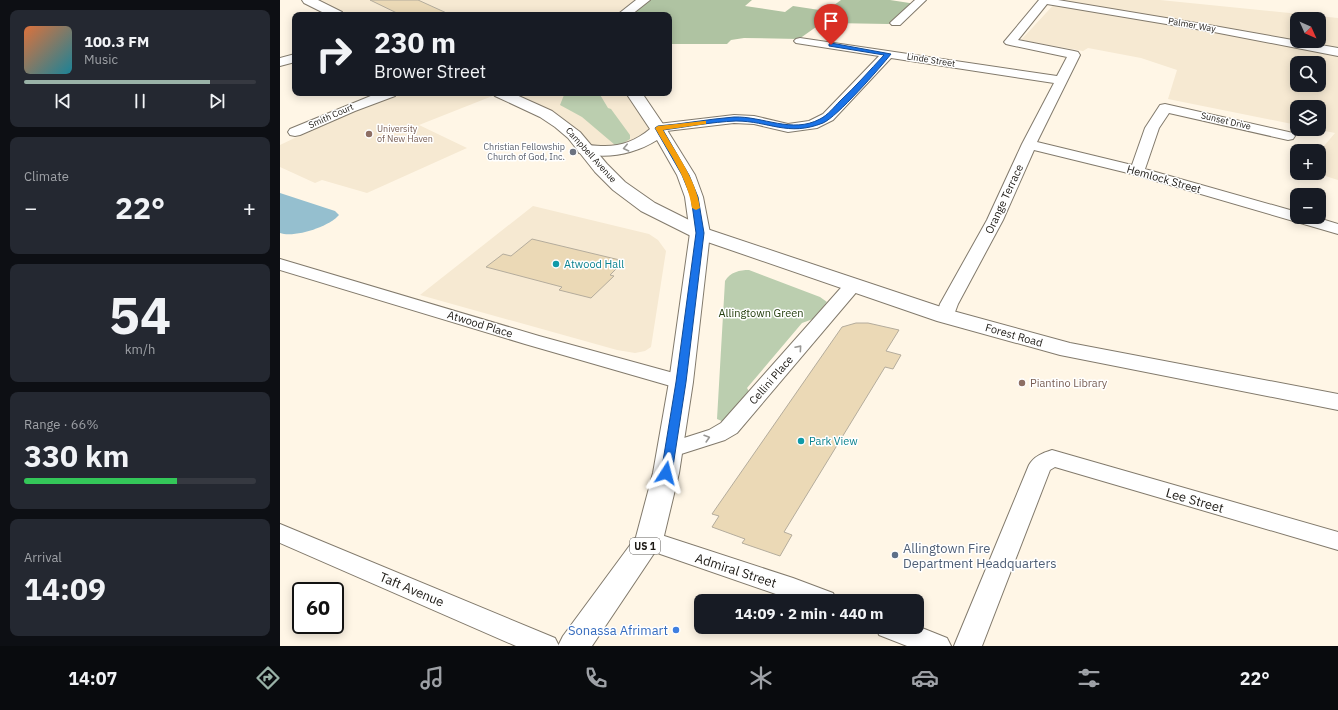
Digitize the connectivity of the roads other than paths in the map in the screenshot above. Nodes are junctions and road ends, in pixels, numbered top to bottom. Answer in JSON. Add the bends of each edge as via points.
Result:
{"nodes":[{"id":1,"x":308,"y":0,"type":"edge"},
{"id":2,"x":644,"y":0,"type":"edge"},
{"id":3,"x":921,"y":0,"type":"edge"},
{"id":4,"x":1045,"y":0,"type":"edge"},
{"id":5,"x":332,"y":12,"type":"edge"},
{"id":6,"x":627,"y":12,"type":"edge"},
{"id":7,"x":896,"y":22,"type":"dead end"},
{"id":8,"x":800,"y":41,"type":"dead end"},
{"id":9,"x":1338,"y":52,"type":"edge"},
{"id":10,"x":888,"y":54,"type":"junction"},
{"id":11,"x":292,"y":59,"type":"edge"},
{"id":12,"x":280,"y":62,"type":"edge"},
{"id":13,"x":1061,"y":80,"type":"junction"},
{"id":14,"x":382,"y":96,"type":"edge"},
{"id":15,"x":506,"y":96,"type":"edge"},
{"id":16,"x":636,"y":96,"type":"edge"},
{"id":17,"x":659,"y":129,"type":"junction"},
{"id":18,"x":295,"y":132,"type":"dead end"},
{"id":19,"x":1288,"y":136,"type":"dead end"},
{"id":20,"x":1029,"y":144,"type":"junction"},
{"id":21,"x":585,"y":149,"type":"junction"},
{"id":22,"x":1137,"y":171,"type":"junction"},
{"id":23,"x":1290,"y":215,"type":"edge"},
{"id":24,"x":1321,"y":224,"type":"edge"},
{"id":25,"x":1338,"y":229,"type":"edge"},
{"id":26,"x":700,"y":233,"type":"junction"},
{"id":27,"x":280,"y":264,"type":"edge"},
{"id":28,"x":853,"y":285,"type":"junction"},
{"id":29,"x":945,"y":316,"type":"junction"},
{"id":30,"x":681,"y":382,"type":"junction"},
{"id":31,"x":1338,"y":402,"type":"edge"},
{"id":32,"x":670,"y":450,"type":"junction"},
{"id":33,"x":280,"y":533,"type":"edge"},
{"id":34,"x":649,"y":540,"type":"junction"},
{"id":35,"x":1338,"y":541,"type":"edge"},
{"id":36,"x":805,"y":594,"type":"edge"},
{"id":37,"x":907,"y":634,"type":"edge"},
{"id":38,"x":545,"y":646,"type":"edge"},
{"id":39,"x":574,"y":646,"type":"edge"},
{"id":40,"x":937,"y":646,"type":"edge"},
{"id":41,"x":968,"y":646,"type":"edge"}],
"edges":[{"from":1,"to":5,"type":"main road"},
{"from":2,"to":6,"type":"main road"},
{"from":3,"to":7,"type":"street"},
{"from":4,"to":9,"type":"street","name":"Palmer Way"},
{"from":4,"to":13,"type":"street","name":"Orange Terrace","via":[[1010,42],[1074,54]]},
{"from":8,"to":10,"type":"street","name":"Linde Street"},
{"from":10,"to":13,"type":"street","name":"Linde Street"},
{"from":10,"to":17,"type":"street","via":[[828,117],[812,125],[788,128],[740,119]]},
{"from":11,"to":12,"type":"street"},
{"from":13,"to":20,"type":"street","name":"Orange Terrace"},
{"from":14,"to":18,"type":"street","name":"Smith Court"},
{"from":15,"to":21,"type":"main road","name":"Campbell Avenue","via":[[554,119],[568,129]]},
{"from":16,"to":17,"type":"main road","number":"US 1"},
{"from":17,"to":21,"type":"main road","one_way":true,"via":[[648,139],[629,147],[605,151]]},
{"from":17,"to":26,"type":"main road","number":"US 1","via":[[686,175],[694,197]]},
{"from":19,"to":22,"type":"street","name":"Sunset Drive","via":[[1165,108],[1152,128]]},
{"from":20,"to":22,"type":"street","name":"Hemlock Street"},
{"from":20,"to":29,"type":"street","name":"Orange Terrace","via":[[995,220]]},
{"from":21,"to":26,"type":"main road","name":"Campbell Avenue","via":[[610,177],[642,203]]},
{"from":22,"to":23,"type":"street","name":"Hemlock Street"},
{"from":24,"to":25,"type":"street","name":"Hemlock Street"},
{"from":26,"to":28,"type":"main road","name":"Forest Road"},
{"from":26,"to":30,"type":"main road","number":"US 1"},
{"from":27,"to":30,"type":"street","name":"Atwood Place"},
{"from":28,"to":29,"type":"main road","name":"Forest Road"},
{"from":32,"to":28,"type":"street","name":"Cellini Place","one_way":true,"via":[[716,435],[728,428]]},
{"from":29,"to":31,"type":"main road","name":"Forest Road","via":[[1068,350]]},
{"from":30,"to":32,"type":"main road","number":"US 1"},
{"from":32,"to":34,"type":"main road","number":"US 1"},
{"from":33,"to":38,"type":"street","name":"Taft Avenue"},
{"from":34,"to":36,"type":"street","name":"Admiral Street"},
{"from":34,"to":39,"type":"main road","number":"US 1"},
{"from":35,"to":41,"type":"street","name":"Lee Street","via":[[1052,458],[1040,465]]},
{"from":37,"to":40,"type":"street"}]}
